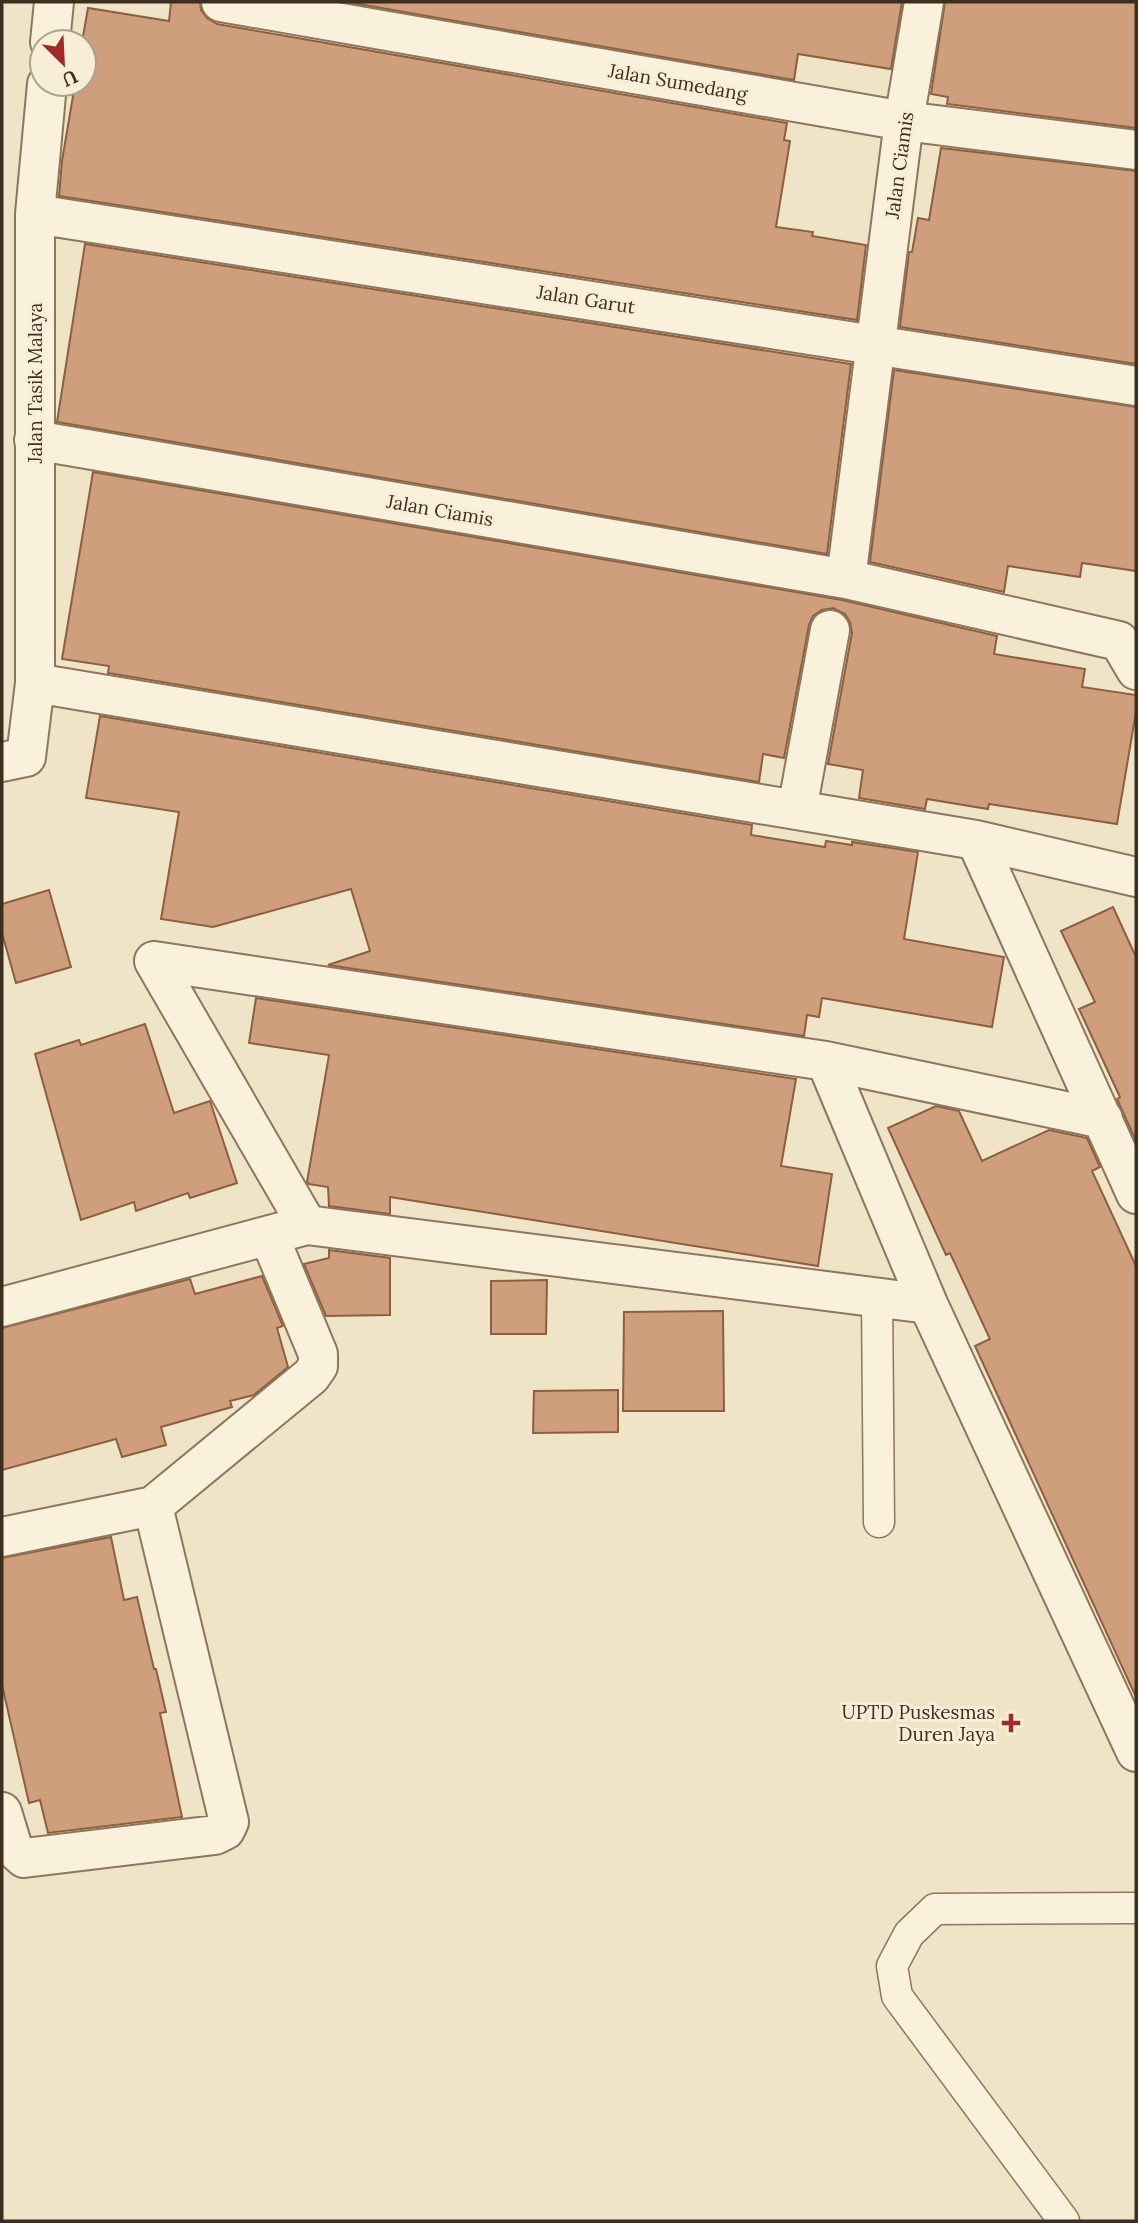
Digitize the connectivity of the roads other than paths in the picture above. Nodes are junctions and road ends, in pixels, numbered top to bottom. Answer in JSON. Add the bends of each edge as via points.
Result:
{"nodes":[{"id":1,"x":54,"y":2,"type":"edge"},
{"id":2,"x":221,"y":2,"type":"edge"},
{"id":3,"x":924,"y":2,"type":"edge"},
{"id":4,"x":51,"y":28,"type":"edge"},
{"id":5,"x":46,"y":98,"type":"edge"},
{"id":6,"x":904,"y":121,"type":"junction"},
{"id":7,"x":1136,"y":150,"type":"edge"},
{"id":8,"x":35,"y":214,"type":"junction"},
{"id":9,"x":875,"y":344,"type":"junction"},
{"id":10,"x":1136,"y":386,"type":"edge"},
{"id":11,"x":34,"y":440,"type":"junction"},
{"id":12,"x":846,"y":579,"type":"junction"},
{"id":13,"x":830,"y":629,"type":"dead end"},
{"id":14,"x":1136,"y":670,"type":"edge"},
{"id":15,"x":35,"y":683,"type":"junction"},
{"id":16,"x":2,"y":762,"type":"edge"},
{"id":17,"x":797,"y":810,"type":"junction"},
{"id":18,"x":976,"y":840,"type":"junction"},
{"id":19,"x":1136,"y":877,"type":"edge"},
{"id":20,"x":826,"y":1061,"type":"junction"},
{"id":21,"x":1103,"y":1119,"type":"junction"},
{"id":22,"x":1136,"y":1194,"type":"edge"},
{"id":23,"x":307,"y":1225,"type":"junction"},
{"id":24,"x":269,"y":1236,"type":"junction"},
{"id":25,"x":877,"y":1298,"type":"junction"},
{"id":26,"x":928,"y":1304,"type":"junction"},
{"id":27,"x":2,"y":1307,"type":"edge"},
{"id":28,"x":153,"y":1506,"type":"junction"},
{"id":29,"x":880,"y":1522,"type":"dead end"},
{"id":30,"x":2,"y":1537,"type":"edge"},
{"id":31,"x":1136,"y":1752,"type":"edge"},
{"id":32,"x":2,"y":1812,"type":"edge"},
{"id":33,"x":1136,"y":1908,"type":"edge"},
{"id":34,"x":1064,"y":2221,"type":"edge"}],
"edges":[{"from":1,"to":4,"type":"street"},
{"from":2,"to":6,"type":"street","name":"Jalan Sumedang"},
{"from":3,"to":6,"type":"street","name":"Jalan Ciamis"},
{"from":5,"to":8,"type":"street","name":"Jalan Tasik Malaya"},
{"from":6,"to":7,"type":"street","name":"Jalan Sumedang"},
{"from":6,"to":9,"type":"street","name":"Jalan Ciamis"},
{"from":8,"to":9,"type":"street","name":"Jalan Garut"},
{"from":8,"to":11,"type":"street","name":"Jalan Tasik Malaya"},
{"from":9,"to":10,"type":"street","name":"Jalan Garut"},
{"from":9,"to":12,"type":"street","name":"Jalan Ciamis"},
{"from":11,"to":12,"type":"street","name":"Jalan Ciamis"},
{"from":11,"to":15,"type":"street","name":"Jalan Tasik Malaya"},
{"from":12,"to":14,"type":"street","name":"Jalan Ciamis","via":[[1119,640]]},
{"from":13,"to":17,"type":"street"},
{"from":15,"to":16,"type":"street","name":"Jalan Tasik Malaya","via":[[26,757]]},
{"from":15,"to":17,"type":"street"},
{"from":17,"to":18,"type":"street"},
{"from":18,"to":19,"type":"street"},
{"from":18,"to":21,"type":"street"},
{"from":20,"to":21,"type":"street"},
{"from":20,"to":23,"type":"street","via":[[154,961]]},
{"from":20,"to":26,"type":"street"},
{"from":21,"to":22,"type":"street"},
{"from":23,"to":24,"type":"street"},
{"from":23,"to":25,"type":"street"},
{"from":24,"to":27,"type":"street"},
{"from":24,"to":28,"type":"street","via":[[318,1354],[318,1366]]},
{"from":25,"to":26,"type":"street"},
{"from":25,"to":29,"type":"lane"},
{"from":26,"to":31,"type":"street"},
{"from":28,"to":30,"type":"street"},
{"from":28,"to":32,"type":"street","via":[[229,1822],[215,1835],[24,1858],[13,1848]]},
{"from":33,"to":34,"type":"lane","via":[[935,1909],[909,1934],[892,1966],[897,1996]]}]}
